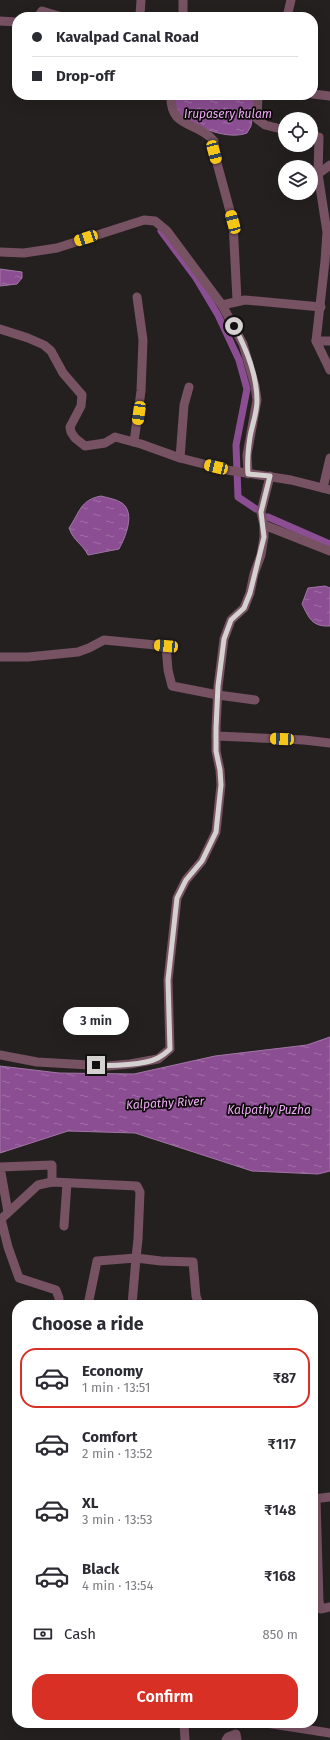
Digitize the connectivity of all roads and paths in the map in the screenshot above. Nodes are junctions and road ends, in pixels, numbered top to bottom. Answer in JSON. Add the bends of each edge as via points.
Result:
{"nodes":[{"id":1,"x":140,"y":0,"type":"edge"},
{"id":2,"x":182,"y":0,"type":"edge"},
{"id":3,"x":291,"y":0,"type":"edge"},
{"id":4,"x":140,"y":12,"type":"edge"},
{"id":5,"x":183,"y":12,"type":"edge"},
{"id":6,"x":288,"y":12,"type":"edge"},
{"id":7,"x":0,"y":21,"type":"edge"},
{"id":8,"x":12,"y":22,"type":"edge"},
{"id":9,"x":318,"y":95,"type":"edge"},
{"id":10,"x":330,"y":96,"type":"edge"},
{"id":11,"x":171,"y":100,"type":"edge"},
{"id":12,"x":258,"y":100,"type":"edge"},
{"id":13,"x":278,"y":128,"type":"edge"},
{"id":14,"x":318,"y":137,"type":"edge"},
{"id":15,"x":330,"y":165,"type":"edge"},
{"id":16,"x":318,"y":174,"type":"junction"},
{"id":17,"x":0,"y":252,"type":"edge"},
{"id":18,"x":137,"y":297,"type":"dead end"},
{"id":19,"x":237,"y":300,"type":"junction"},
{"id":20,"x":222,"y":304,"type":"junction"},
{"id":21,"x":321,"y":307,"type":"junction"},
{"id":22,"x":0,"y":329,"type":"edge"},
{"id":23,"x":330,"y":341,"type":"edge"},
{"id":24,"x":316,"y":342,"type":"junction"},
{"id":25,"x":330,"y":370,"type":"edge"},
{"id":26,"x":189,"y":387,"type":"dead end"},
{"id":27,"x":134,"y":442,"type":"junction"},
{"id":28,"x":180,"y":458,"type":"junction"},
{"id":29,"x":330,"y":458,"type":"edge"},
{"id":30,"x":248,"y":474,"type":"junction"},
{"id":31,"x":270,"y":476,"type":"junction"},
{"id":32,"x":327,"y":489,"type":"edge"},
{"id":33,"x":264,"y":525,"type":"junction"},
{"id":34,"x":330,"y":551,"type":"edge"},
{"id":35,"x":0,"y":657,"type":"edge"},
{"id":36,"x":218,"y":695,"type":"junction"},
{"id":37,"x":255,"y":700,"type":"dead end"},
{"id":38,"x":216,"y":736,"type":"junction"},
{"id":39,"x":330,"y":743,"type":"edge"},
{"id":40,"x":0,"y":1055,"type":"edge"},
{"id":41,"x":52,"y":1182,"type":"junction"},
{"id":42,"x":67,"y":1183,"type":"junction"},
{"id":43,"x":8,"y":1212,"type":"junction"},
{"id":44,"x":1,"y":1219,"type":"edge"},
{"id":45,"x":64,"y":1226,"type":"dead end"},
{"id":46,"x":136,"y":1258,"type":"junction"},
{"id":47,"x":59,"y":1300,"type":"edge"},
{"id":48,"x":89,"y":1300,"type":"edge"},
{"id":49,"x":132,"y":1300,"type":"edge"},
{"id":50,"x":197,"y":1300,"type":"edge"},
{"id":51,"x":330,"y":1497,"type":"edge"},
{"id":52,"x":318,"y":1499,"type":"edge"},
{"id":53,"x":318,"y":1576,"type":"edge"},
{"id":54,"x":330,"y":1607,"type":"edge"},
{"id":55,"x":183,"y":1728,"type":"edge"},
{"id":56,"x":298,"y":1728,"type":"edge"},
{"id":57,"x":330,"y":1733,"type":"edge"},
{"id":58,"x":182,"y":1739,"type":"edge"},
{"id":59,"x":226,"y":1740,"type":"edge"},
{"id":60,"x":237,"y":1740,"type":"edge"}],
"edges":[{"from":1,"to":4,"type":"street"},
{"from":2,"to":5,"type":"street"},
{"from":3,"to":6,"type":"street"},
{"from":7,"to":8,"type":"street"},
{"from":9,"to":10,"type":"street"},
{"from":11,"to":19,"type":"street","via":[[175,116],[208,134],[214,141],[214,152],[233,222]]},
{"from":12,"to":13,"type":"street","via":[[257,119]]},
{"from":14,"to":16,"type":"street"},
{"from":15,"to":16,"type":"street"},
{"from":16,"to":21,"type":"street","via":[[326,219]]},
{"from":17,"to":20,"type":"street","via":[[24,253],[57,248],[144,220],[155,221],[167,231]]},
{"from":18,"to":27,"type":"street","via":[[143,340],[142,391]]},
{"from":19,"to":20,"type":"street"},
{"from":19,"to":21,"type":"street"},
{"from":20,"to":30,"type":"street","via":[[243,344],[255,386],[257,400],[247,455]]},
{"from":21,"to":24,"type":"street"},
{"from":22,"to":27,"type":"street","via":[[33,341],[51,351],[63,373],[82,395],[81,406],[70,427],[75,438],[85,446],[105,443],[115,437]]},
{"from":23,"to":24,"type":"street"},
{"from":24,"to":25,"type":"street"},
{"from":26,"to":28,"type":"street","via":[[184,405]]},
{"from":27,"to":28,"type":"street"},
{"from":28,"to":30,"type":"street"},
{"from":29,"to":32,"type":"street"},
{"from":30,"to":31,"type":"street"},
{"from":31,"to":32,"type":"street"},
{"from":31,"to":33,"type":"street","via":[[261,512]]},
{"from":33,"to":34,"type":"street"},
{"from":33,"to":36,"type":"street","via":[[261,555],[250,593],[244,608],[231,620],[224,639]]},
{"from":35,"to":36,"type":"street","via":[[78,652],[104,640],[166,646],[172,686]]},
{"from":36,"to":37,"type":"street"},
{"from":36,"to":38,"type":"street"},
{"from":38,"to":39,"type":"street"},
{"from":38,"to":40,"type":"street","via":[[221,785],[216,832],[202,861],[186,880],[177,898],[168,980],[170,1049],[158,1059],[107,1066],[37,1062]]},
{"from":41,"to":42,"type":"street"},
{"from":41,"to":43,"type":"street","via":[[38,1185]]},
{"from":41,"to":43,"type":"street","via":[[52,1165],[0,1167]]},
{"from":42,"to":45,"type":"street"},
{"from":42,"to":46,"type":"street","via":[[137,1186],[140,1192]]},
{"from":43,"to":44,"type":"street"},
{"from":44,"to":47,"type":"street","via":[[19,1278],[56,1290]]},
{"from":46,"to":48,"type":"street","via":[[97,1261]]},
{"from":46,"to":49,"type":"street"},
{"from":46,"to":50,"type":"street","via":[[193,1262]]},
{"from":51,"to":52,"type":"street"},
{"from":53,"to":54,"type":"street","via":[[321,1609]]},
{"from":55,"to":58,"type":"street"},
{"from":56,"to":57,"type":"street"},
{"from":59,"to":60,"type":"street","via":[[236,1734]]}]}
